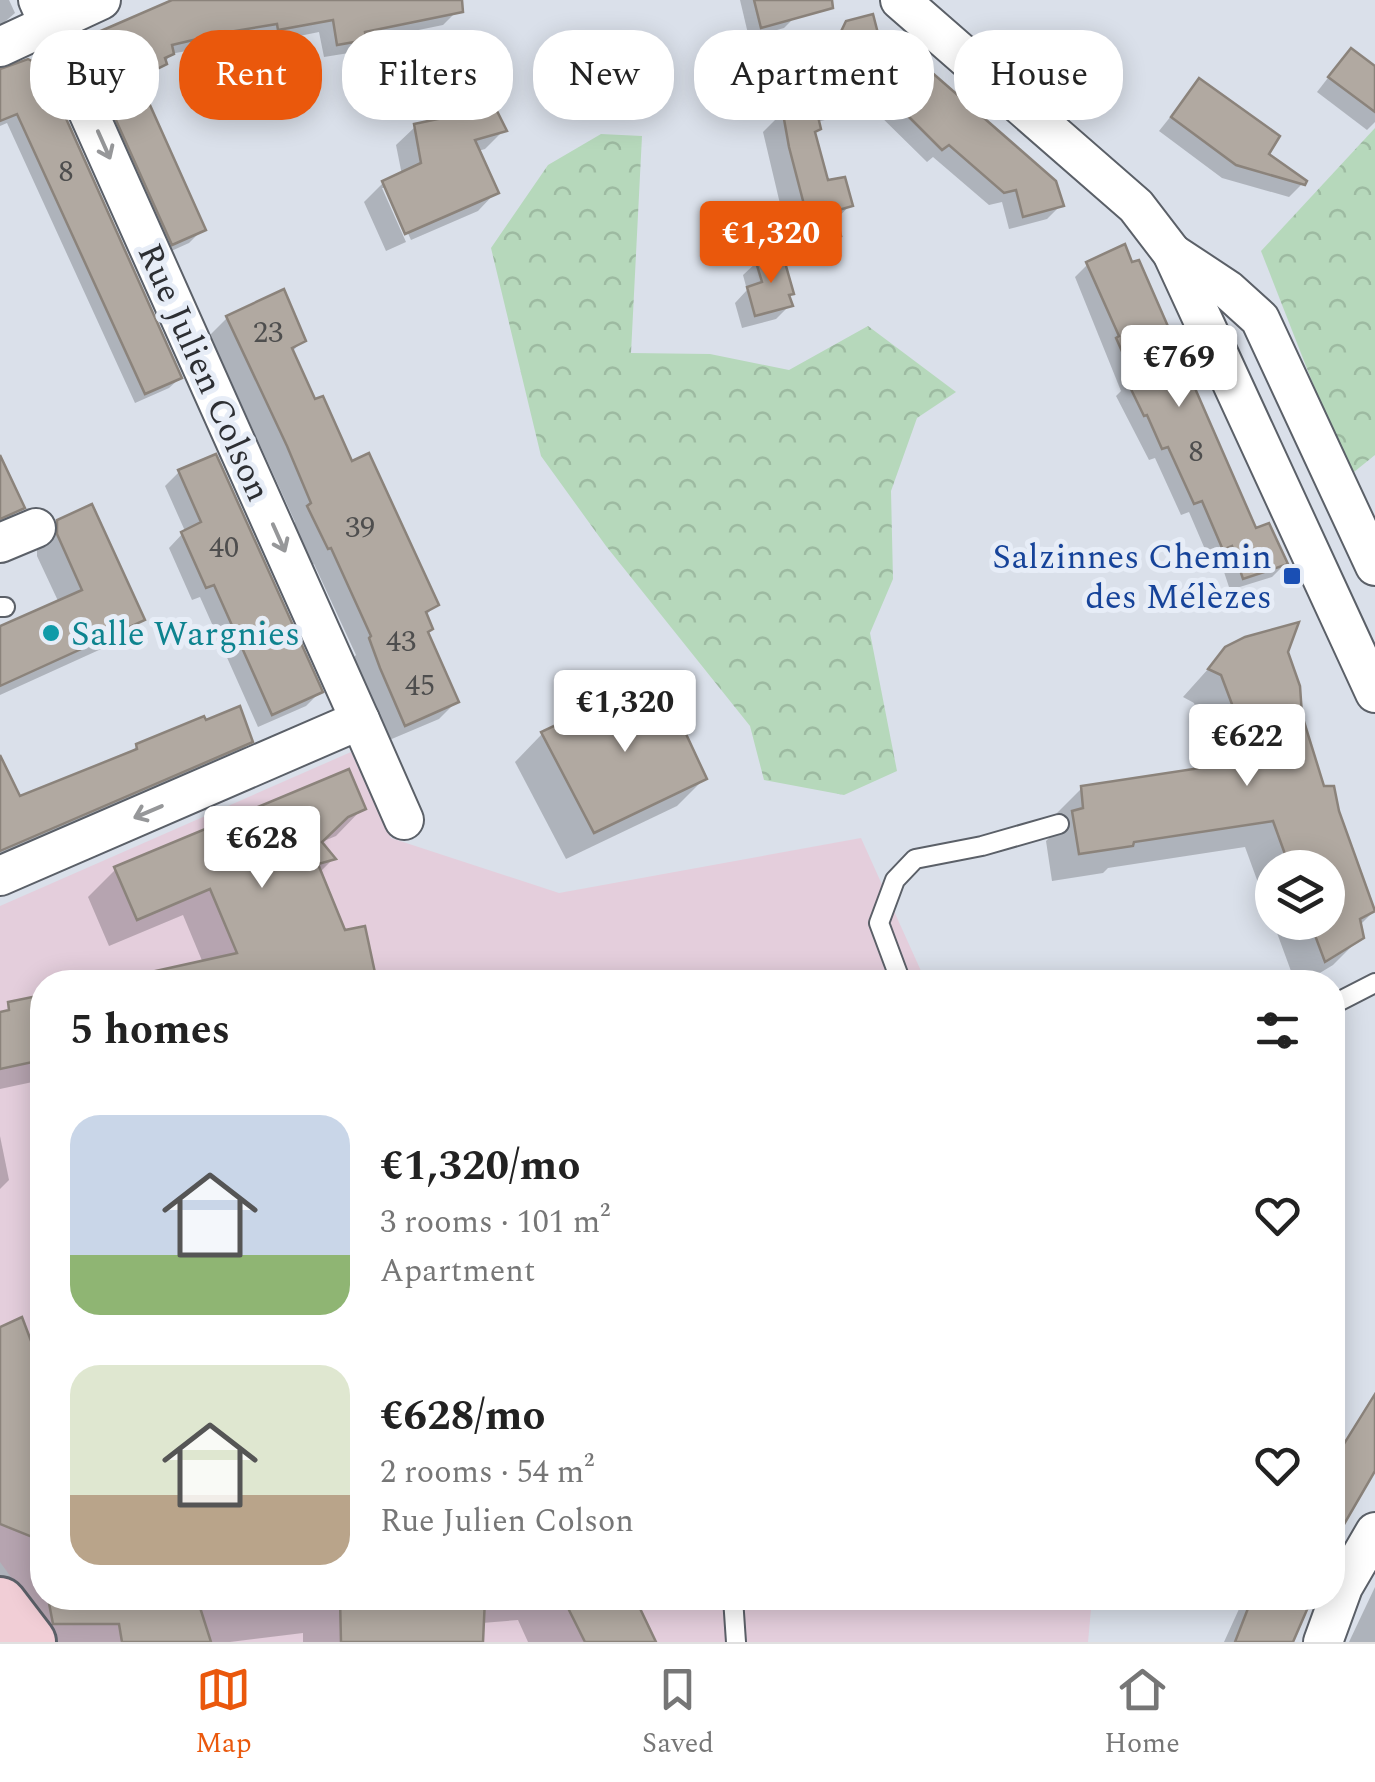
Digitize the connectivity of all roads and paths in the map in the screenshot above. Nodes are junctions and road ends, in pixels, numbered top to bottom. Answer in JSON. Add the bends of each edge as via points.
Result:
{"nodes":[{"id":1,"x":101,"y":0,"type":"edge"},
{"id":2,"x":900,"y":0,"type":"edge"},
{"id":3,"x":44,"y":12,"type":"edge"},
{"id":4,"x":0,"y":47,"type":"edge"},
{"id":5,"x":1172,"y":253,"type":"junction"},
{"id":6,"x":36,"y":528,"type":"dead end"},
{"id":7,"x":0,"y":543,"type":"edge"},
{"id":8,"x":1375,"y":566,"type":"edge"},
{"id":9,"x":1375,"y":693,"type":"edge"},
{"id":10,"x":360,"y":720,"type":"junction"},
{"id":11,"x":404,"y":820,"type":"dead end"},
{"id":12,"x":1059,"y":824,"type":"dead end"},
{"id":13,"x":0,"y":876,"type":"edge"},
{"id":14,"x":897,"y":970,"type":"edge"},
{"id":15,"x":1375,"y":983,"type":"edge"},
{"id":16,"x":1345,"y":999,"type":"edge"},
{"id":17,"x":1375,"y":1532,"type":"edge"},
{"id":18,"x":1345,"y":1585,"type":"edge"},
{"id":19,"x":0,"y":1604,"type":"edge"},
{"id":20,"x":734,"y":1610,"type":"edge"},
{"id":21,"x":1335,"y":1610,"type":"edge"},
{"id":22,"x":29,"y":1642,"type":"edge"},
{"id":23,"x":736,"y":1642,"type":"edge"},
{"id":24,"x":1323,"y":1642,"type":"edge"}],
"edges":[{"from":1,"to":3,"type":"street"},
{"from":2,"to":5,"type":"street","via":[[1136,206]]},
{"from":3,"to":4,"type":"street"},
{"from":3,"to":10,"type":"street","name":"Rue Julien Colson","one_way":true},
{"from":5,"to":8,"type":"street","via":[[1260,319]]},
{"from":5,"to":9,"type":"street"},
{"from":6,"to":7,"type":"street"},
{"from":10,"to":11,"type":"street","name":"Rue Julien Colson"},
{"from":10,"to":13,"type":"street","one_way":true},
{"from":12,"to":14,"type":"lane","via":[[916,858],[895,880],[879,923]]},
{"from":15,"to":16,"type":"lane"},
{"from":17,"to":18,"type":"street"},
{"from":19,"to":22,"type":"main road"},
{"from":20,"to":23,"type":"lane"},
{"from":21,"to":24,"type":"street"}]}
